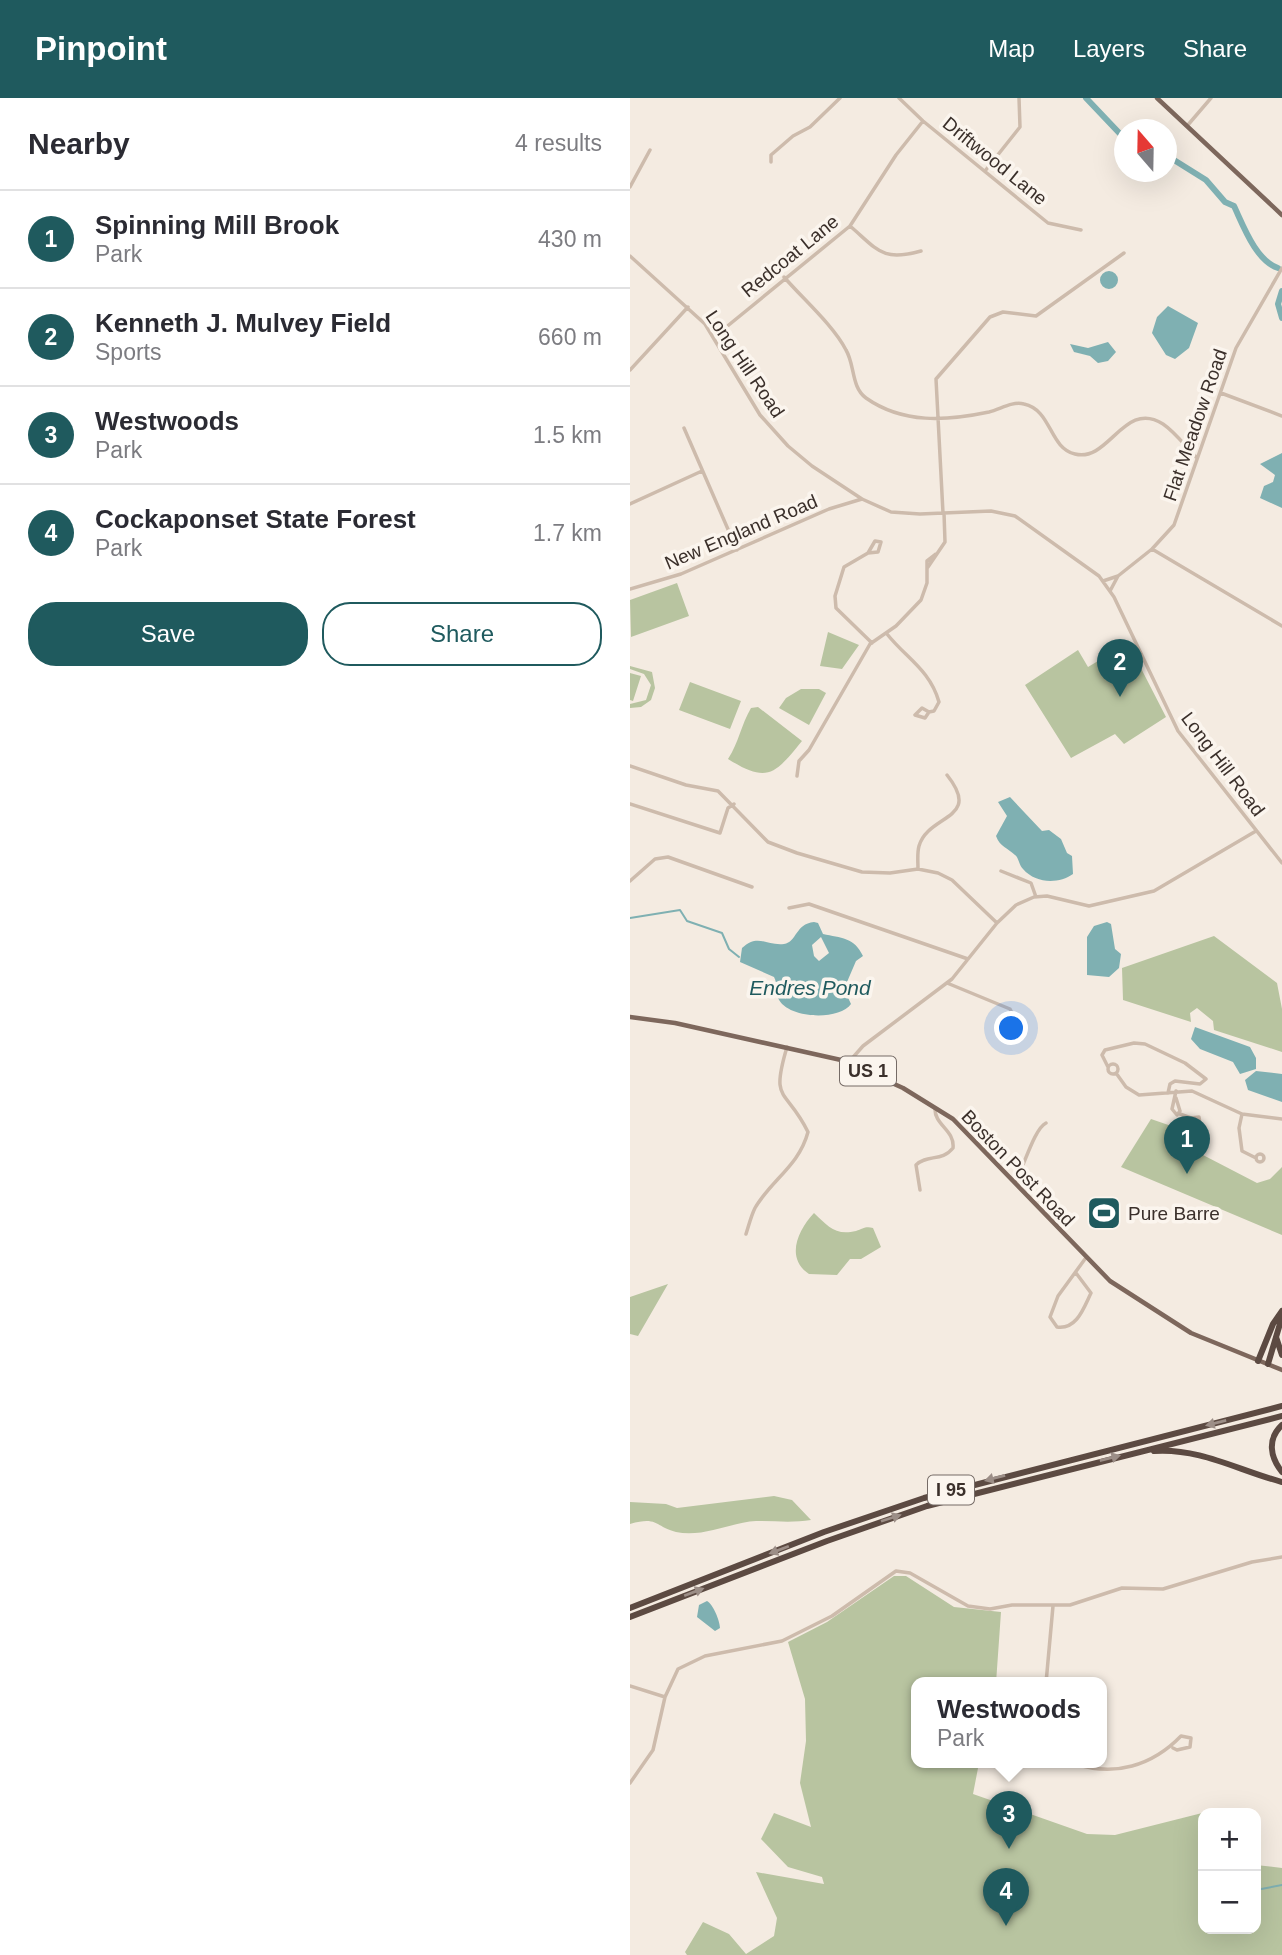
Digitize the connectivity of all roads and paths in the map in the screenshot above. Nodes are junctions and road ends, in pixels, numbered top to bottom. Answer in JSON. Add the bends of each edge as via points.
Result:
{"nodes":[{"id":1,"x":840,"y":98,"type":"edge"},
{"id":2,"x":899,"y":98,"type":"edge"},
{"id":3,"x":1019,"y":98,"type":"edge"},
{"id":4,"x":1157,"y":98,"type":"edge"},
{"id":5,"x":1211,"y":98,"type":"edge"},
{"id":6,"x":923,"y":121,"type":"junction"},
{"id":7,"x":1187,"y":126,"type":"junction"},
{"id":8,"x":650,"y":150,"type":"dead end"},
{"id":9,"x":771,"y":162,"type":"dead end"},
{"id":10,"x":985,"y":171,"type":"junction"},
{"id":11,"x":630,"y":187,"type":"edge"},
{"id":12,"x":1282,"y":215,"type":"edge"},
{"id":13,"x":849,"y":226,"type":"junction"},
{"id":14,"x":1081,"y":230,"type":"dead end"},
{"id":15,"x":921,"y":251,"type":"dead end"},
{"id":16,"x":1124,"y":253,"type":"dead end"},
{"id":17,"x":630,"y":256,"type":"edge"},
{"id":18,"x":1282,"y":268,"type":"edge"},
{"id":19,"x":784,"y":277,"type":"junction"},
{"id":20,"x":688,"y":307,"type":"junction"},
{"id":21,"x":714,"y":337,"type":"junction"},
{"id":22,"x":630,"y":370,"type":"edge"},
{"id":23,"x":1221,"y":393,"type":"junction"},
{"id":24,"x":1282,"y":416,"type":"edge"},
{"id":25,"x":938,"y":419,"type":"junction"},
{"id":26,"x":684,"y":428,"type":"dead end"},
{"id":27,"x":1197,"y":457,"type":"junction"},
{"id":28,"x":702,"y":471,"type":"junction"},
{"id":29,"x":862,"y":499,"type":"junction"},
{"id":30,"x":630,"y":503,"type":"edge"},
{"id":31,"x":944,"y":513,"type":"junction"},
{"id":32,"x":1152,"y":549,"type":"junction"},
{"id":33,"x":737,"y":550,"type":"junction"},
{"id":34,"x":868,"y":553,"type":"dead end"},
{"id":35,"x":1118,"y":576,"type":"junction"},
{"id":36,"x":1103,"y":581,"type":"junction"},
{"id":37,"x":630,"y":589,"type":"edge"},
{"id":38,"x":1110,"y":591,"type":"junction"},
{"id":39,"x":1282,"y":626,"type":"edge"},
{"id":40,"x":887,"y":634,"type":"junction"},
{"id":41,"x":872,"y":643,"type":"junction"},
{"id":42,"x":929,"y":712,"type":"dead end"},
{"id":43,"x":630,"y":766,"type":"edge"},
{"id":44,"x":947,"y":775,"type":"dead end"},
{"id":45,"x":797,"y":776,"type":"dead end"},
{"id":46,"x":630,"y":804,"type":"edge"},
{"id":47,"x":734,"y":804,"type":"junction"},
{"id":48,"x":1256,"y":831,"type":"junction"},
{"id":49,"x":1282,"y":863,"type":"edge"},
{"id":50,"x":918,"y":869,"type":"junction"},
{"id":51,"x":1001,"y":871,"type":"dead end"},
{"id":52,"x":630,"y":881,"type":"edge"},
{"id":53,"x":752,"y":887,"type":"dead end"},
{"id":54,"x":1036,"y":897,"type":"junction"},
{"id":55,"x":789,"y":908,"type":"dead end"},
{"id":56,"x":997,"y":923,"type":"junction"},
{"id":57,"x":968,"y":958,"type":"junction"},
{"id":58,"x":947,"y":983,"type":"junction"},
{"id":59,"x":630,"y":1017,"type":"edge"},
{"id":60,"x":1003,"y":1036,"type":"dead end"},
{"id":61,"x":787,"y":1047,"type":"junction"},
{"id":62,"x":848,"y":1063,"type":"junction"},
{"id":63,"x":1176,"y":1091,"type":"junction"},
{"id":64,"x":1168,"y":1093,"type":"junction"},
{"id":65,"x":935,"y":1106,"type":"junction"},
{"id":66,"x":1242,"y":1114,"type":"junction"},
{"id":67,"x":1282,"y":1119,"type":"edge"},
{"id":68,"x":1046,"y":1123,"type":"dead end"},
{"id":69,"x":1200,"y":1124,"type":"dead end"},
{"id":70,"x":1256,"y":1158,"type":"dead end"},
{"id":71,"x":1013,"y":1183,"type":"junction"},
{"id":72,"x":920,"y":1190,"type":"dead end"},
{"id":73,"x":746,"y":1234,"type":"dead end"},
{"id":74,"x":1085,"y":1259,"type":"junction"},
{"id":75,"x":1076,"y":1273,"type":"junction"},
{"id":76,"x":1282,"y":1311,"type":"edge"},
{"id":77,"x":1282,"y":1317,"type":"edge"},
{"id":78,"x":1277,"y":1327,"type":"junction"},
{"id":79,"x":1282,"y":1355,"type":"edge"},
{"id":80,"x":1258,"y":1361,"type":"junction"},
{"id":81,"x":1268,"y":1364,"type":"junction"},
{"id":82,"x":1282,"y":1370,"type":"edge"},
{"id":83,"x":1282,"y":1406,"type":"edge"},
{"id":84,"x":1282,"y":1416,"type":"edge"},
{"id":85,"x":1282,"y":1425,"type":"edge"},
{"id":86,"x":1138,"y":1451,"type":"junction"},
{"id":87,"x":1282,"y":1472,"type":"edge"},
{"id":88,"x":1282,"y":1482,"type":"edge"},
{"id":89,"x":1282,"y":1557,"type":"edge"},
{"id":90,"x":1053,"y":1606,"type":"junction"},
{"id":91,"x":630,"y":1608,"type":"edge"},
{"id":92,"x":630,"y":1617,"type":"edge"},
{"id":93,"x":1047,"y":1677,"type":"edge"},
{"id":94,"x":630,"y":1686,"type":"edge"},
{"id":95,"x":665,"y":1697,"type":"junction"},
{"id":96,"x":1173,"y":1748,"type":"junction"},
{"id":97,"x":1092,"y":1768,"type":"edge"},
{"id":98,"x":630,"y":1783,"type":"edge"}],
"edges":[{"from":1,"to":9,"type":"street","via":[[810,128],[779,147]]},
{"from":2,"to":6,"type":"street","name":"Driftwood Lane"},
{"from":3,"to":10,"type":"street","via":[[1020,127]]},
{"from":4,"to":7,"type":"main road"},
{"from":5,"to":7,"type":"street"},
{"from":6,"to":10,"type":"street","name":"Driftwood Lane"},
{"from":6,"to":13,"type":"street","name":"Redcoat Lane"},
{"from":7,"to":12,"type":"main road"},
{"from":8,"to":11,"type":"street"},
{"from":10,"to":14,"type":"street","name":"Driftwood Lane","via":[[1048,223]]},
{"from":13,"to":15,"type":"street","via":[[884,255]]},
{"from":13,"to":19,"type":"street","name":"Redcoat Lane"},
{"from":16,"to":25,"type":"street","via":[[1036,316],[1003,312],[990,317],[936,379]]},
{"from":17,"to":20,"type":"street","name":"Long Hill Road"},
{"from":18,"to":23,"type":"street","name":"Flat Meadow Road","via":[[1236,348]]},
{"from":19,"to":21,"type":"street","name":"Redcoat Lane"},
{"from":19,"to":25,"type":"street","via":[[844,345],[864,397],[902,417]]},
{"from":20,"to":21,"type":"street","name":"Long Hill Road"},
{"from":20,"to":22,"type":"street"},
{"from":21,"to":29,"type":"street","name":"Long Hill Road","via":[[774,432],[806,461]]},
{"from":23,"to":24,"type":"street"},
{"from":23,"to":27,"type":"street","name":"Flat Meadow Road"},
{"from":25,"to":27,"type":"street","via":[[1027,404],[1042,413],[1061,447],[1082,455],[1097,451],[1125,424],[1151,419],[1164,425]]},
{"from":25,"to":31,"type":"street"},
{"from":26,"to":28,"type":"street"},
{"from":27,"to":32,"type":"street","name":"Flat Meadow Road","via":[[1174,525]]},
{"from":28,"to":30,"type":"street"},
{"from":28,"to":33,"type":"street"},
{"from":29,"to":31,"type":"street","name":"Long Hill Road","via":[[899,513]]},
{"from":29,"to":33,"type":"street","name":"New England Road"},
{"from":31,"to":36,"type":"street","name":"Long Hill Road","via":[[990,511],[1014,516]]},
{"from":31,"to":40,"type":"street","via":[[946,537],[928,567],[921,600]]},
{"from":32,"to":35,"type":"street","name":"Flat Meadow Road"},
{"from":32,"to":39,"type":"street"},
{"from":33,"to":37,"type":"street","name":"New England Road"},
{"from":34,"to":41,"type":"street","via":[[844,567],[835,596],[836,608]]},
{"from":35,"to":36,"type":"street","name":"Flat Meadow Road"},
{"from":35,"to":38,"type":"street","name":"Flat Meadow Road"},
{"from":36,"to":38,"type":"street","name":"Long Hill Road"},
{"from":38,"to":48,"type":"street","name":"Long Hill Road","via":[[1178,731]]},
{"from":40,"to":41,"type":"street"},
{"from":40,"to":42,"type":"street","via":[[930,681],[939,702]]},
{"from":41,"to":45,"type":"street","via":[[799,761]]},
{"from":43,"to":47,"type":"street","via":[[718,791]]},
{"from":44,"to":50,"type":"street","via":[[960,800],[954,813],[919,844]]},
{"from":46,"to":47,"type":"street","via":[[720,833],[728,808]]},
{"from":47,"to":50,"type":"street","via":[[768,842],[797,853],[862,872]]},
{"from":48,"to":49,"type":"street","name":"Long Hill Road"},
{"from":48,"to":54,"type":"street","via":[[1154,891],[1089,906]]},
{"from":50,"to":56,"type":"street","via":[[952,880]]},
{"from":51,"to":54,"type":"street","via":[[1031,883]]},
{"from":52,"to":53,"type":"street","via":[[655,859],[668,857]]},
{"from":54,"to":56,"type":"street","via":[[1016,905]]},
{"from":55,"to":57,"type":"street","via":[[821,907]]},
{"from":56,"to":57,"type":"street"},
{"from":57,"to":58,"type":"street"},
{"from":58,"to":60,"type":"street","via":[[1010,1009],[1014,1017]]},
{"from":58,"to":62,"type":"street","via":[[863,1046]]},
{"from":59,"to":61,"type":"main road","name":"Boston Post Road","number":"US 1"},
{"from":61,"to":62,"type":"main road","name":"Boston Post Road","number":"US 1"},
{"from":61,"to":73,"type":"street","via":[[779,1088],[808,1132],[804,1148],[756,1206]]},
{"from":62,"to":65,"type":"main road","name":"Boston Post Road","number":"US 1"},
{"from":63,"to":64,"type":"street"},
{"from":63,"to":66,"type":"street","via":[[1201,1093]]},
{"from":63,"to":69,"type":"street","via":[[1175,1115],[1199,1117]]},
{"from":64,"to":64,"type":"street","via":[[1175,1081],[1200,1084],[1206,1079],[1171,1055],[1140,1043],[1102,1055],[1108,1067],[1117,1066],[1116,1073],[1131,1091],[1149,1096]]},
{"from":65,"to":71,"type":"main road","name":"Boston Post Road","number":"US 1"},
{"from":65,"to":72,"type":"street","via":[[936,1119],[951,1135],[953,1148],[943,1158],[924,1159],[916,1165]]},
{"from":66,"to":67,"type":"street"},
{"from":66,"to":70,"type":"street","via":[[1242,1151]]},
{"from":68,"to":71,"type":"street","via":[[1037,1129]]},
{"from":71,"to":74,"type":"main road","name":"Boston Post Road","number":"US 1"},
{"from":74,"to":75,"type":"street"},
{"from":74,"to":80,"type":"main road","name":"Boston Post Road","number":"US 1","via":[[1110,1282],[1191,1333]]},
{"from":75,"to":75,"type":"street","via":[[1051,1307],[1050,1317],[1057,1327],[1074,1322],[1091,1293]]},
{"from":76,"to":80,"type":"highway"},
{"from":77,"to":78,"type":"highway"},
{"from":78,"to":79,"type":"highway"},
{"from":78,"to":81,"type":"highway"},
{"from":80,"to":81,"type":"main road","name":"Boston Post Road","number":"US 1"},
{"from":81,"to":82,"type":"main road","name":"Boston Post Road","number":"US 1"},
{"from":83,"to":91,"type":"highway","number":"I 95","one_way":true,"via":[[924,1498]]},
{"from":84,"to":86,"type":"highway","number":"I 95"},
{"from":85,"to":87,"type":"highway","via":[[1272,1441],[1272,1453]]},
{"from":86,"to":88,"type":"highway","via":[[1181,1450]]},
{"from":92,"to":86,"type":"highway","number":"I 95","one_way":true,"via":[[916,1510]]},
{"from":89,"to":90,"type":"street","via":[[1163,1589],[1109,1590],[1085,1603]]},
{"from":90,"to":93,"type":"street"},
{"from":90,"to":95,"type":"street","via":[[968,1606],[910,1573],[896,1571],[832,1616],[782,1641],[687,1662],[678,1669]]},
{"from":94,"to":95,"type":"street"},
{"from":95,"to":98,"type":"street","via":[[653,1750]]},
{"from":96,"to":96,"type":"street","via":[[1190,1747],[1191,1738],[1181,1737]]},
{"from":96,"to":97,"type":"street","via":[[1122,1770]]}]}
